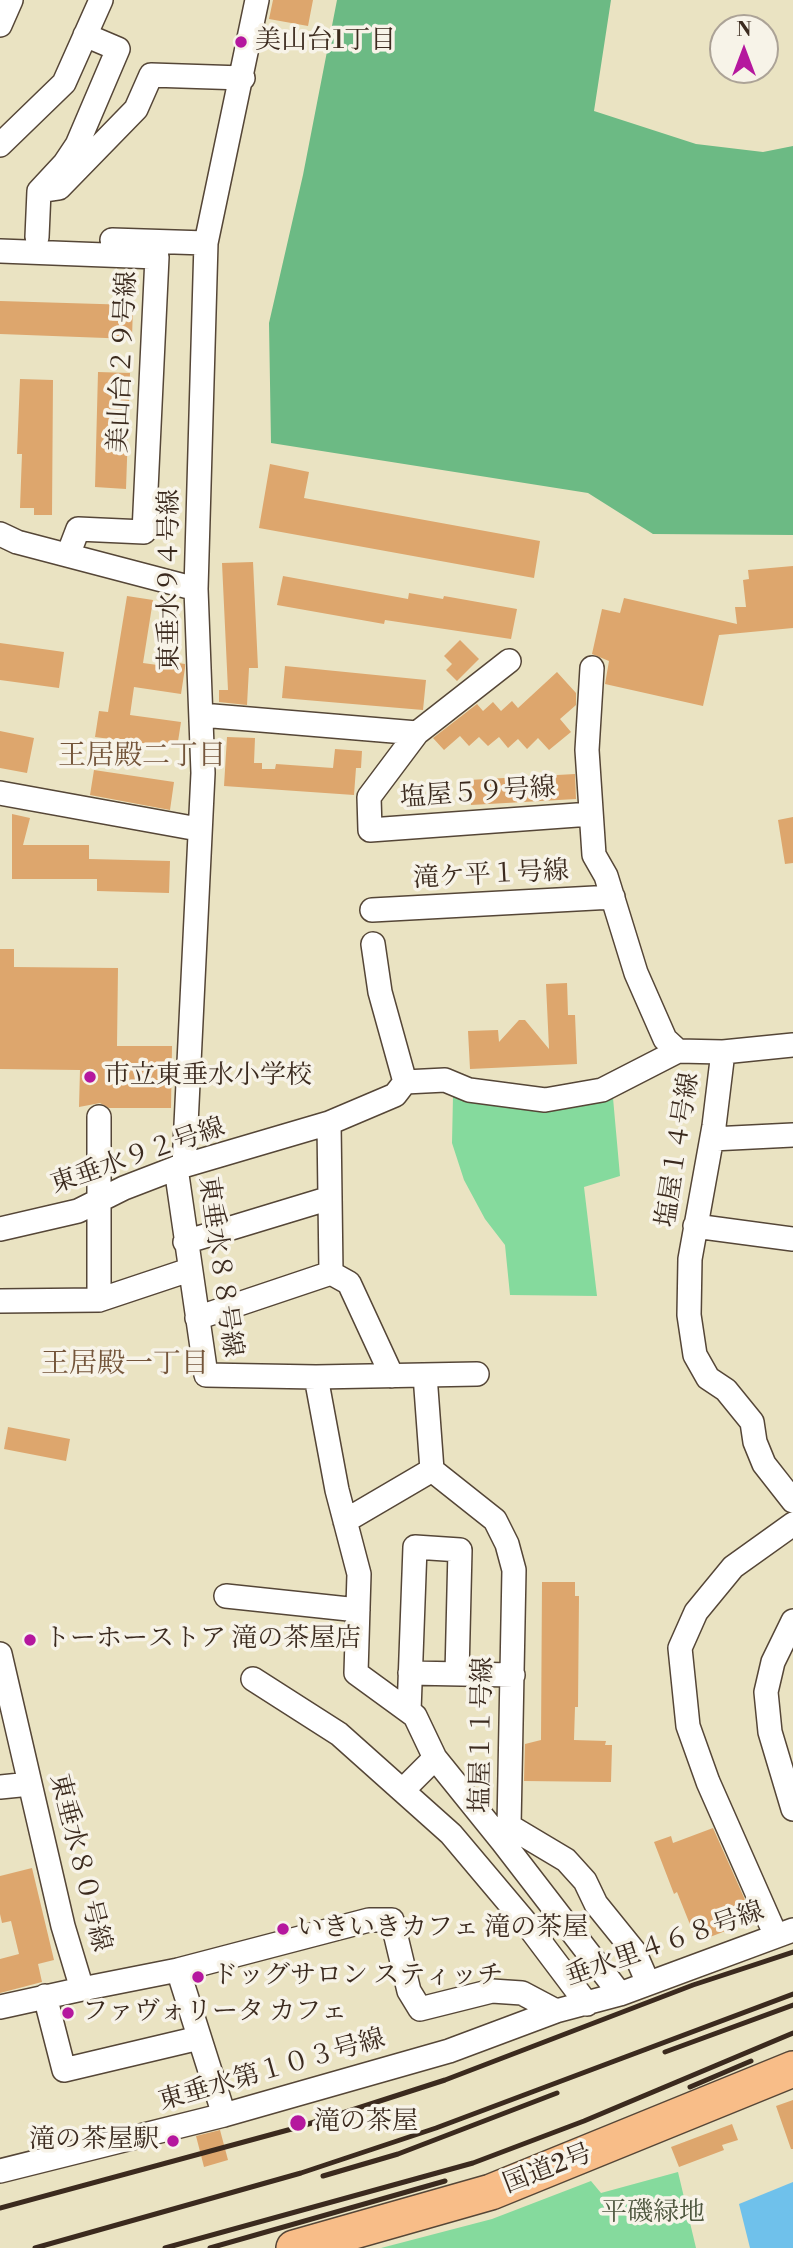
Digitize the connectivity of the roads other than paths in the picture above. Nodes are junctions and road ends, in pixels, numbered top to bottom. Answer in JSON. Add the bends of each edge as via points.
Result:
{"nodes":[{"id":1,"x":11,"y":0,"type":"edge"},
{"id":2,"x":101,"y":0,"type":"edge"},
{"id":3,"x":257,"y":0,"type":"edge"},
{"id":4,"x":0,"y":25,"type":"edge"},
{"id":5,"x":85,"y":35,"type":"junction"},
{"id":6,"x":243,"y":78,"type":"junction"},
{"id":7,"x":0,"y":145,"type":"edge"},
{"id":8,"x":39,"y":191,"type":"junction"},
{"id":9,"x":0,"y":236,"type":"edge"},
{"id":10,"x":37,"y":237,"type":"junction"},
{"id":11,"x":206,"y":243,"type":"junction"},
{"id":12,"x":0,"y":251,"type":"edge"},
{"id":13,"x":0,"y":534,"type":"edge"},
{"id":14,"x":68,"y":555,"type":"junction"},
{"id":15,"x":196,"y":589,"type":"junction"},
{"id":16,"x":509,"y":661,"type":"dead end"},
{"id":17,"x":592,"y":668,"type":"dead end"},
{"id":18,"x":201,"y":715,"type":"junction"},
{"id":19,"x":417,"y":733,"type":"junction"},
{"id":20,"x":0,"y":793,"type":"edge"},
{"id":21,"x":591,"y":814,"type":"junction"},
{"id":22,"x":198,"y":829,"type":"junction"},
{"id":23,"x":613,"y":897,"type":"junction"},
{"id":24,"x":372,"y":910,"type":"dead end"},
{"id":25,"x":373,"y":944,"type":"dead end"},
{"id":26,"x":793,"y":1045,"type":"edge"},
{"id":27,"x":678,"y":1051,"type":"junction"},
{"id":28,"x":723,"y":1052,"type":"junction"},
{"id":29,"x":405,"y":1082,"type":"junction"},
{"id":30,"x":99,"y":1117,"type":"dead end"},
{"id":31,"x":329,"y":1123,"type":"junction"},
{"id":32,"x":793,"y":1135,"type":"edge"},
{"id":33,"x":712,"y":1139,"type":"junction"},
{"id":34,"x":180,"y":1167,"type":"junction"},
{"id":35,"x":330,"y":1198,"type":"junction"},
{"id":36,"x":99,"y":1200,"type":"junction"},
{"id":37,"x":695,"y":1226,"type":"junction"},
{"id":38,"x":0,"y":1229,"type":"edge"},
{"id":39,"x":793,"y":1238,"type":"edge"},
{"id":40,"x":185,"y":1242,"type":"junction"},
{"id":41,"x":189,"y":1270,"type":"junction"},
{"id":42,"x":331,"y":1273,"type":"junction"},
{"id":43,"x":99,"y":1300,"type":"junction"},
{"id":44,"x":0,"y":1301,"type":"edge"},
{"id":45,"x":197,"y":1318,"type":"junction"},
{"id":46,"x":477,"y":1374,"type":"dead end"},
{"id":47,"x":425,"y":1375,"type":"junction"},
{"id":48,"x":392,"y":1376,"type":"junction"},
{"id":49,"x":316,"y":1377,"type":"junction"},
{"id":50,"x":432,"y":1470,"type":"junction"},
{"id":51,"x":793,"y":1501,"type":"edge"},
{"id":52,"x":345,"y":1521,"type":"junction"},
{"id":53,"x":793,"y":1524,"type":"edge"},
{"id":54,"x":226,"y":1596,"type":"dead end"},
{"id":55,"x":358,"y":1610,"type":"junction"},
{"id":56,"x":791,"y":1627,"type":"edge"},
{"id":57,"x":0,"y":1654,"type":"edge"},
{"id":58,"x":410,"y":1673,"type":"junction"},
{"id":59,"x":457,"y":1675,"type":"junction"},
{"id":60,"x":513,"y":1675,"type":"junction"},
{"id":61,"x":253,"y":1679,"type":"dead end"},
{"id":62,"x":4,"y":1692,"type":"edge"},
{"id":63,"x":409,"y":1711,"type":"junction"},
{"id":64,"x":8,"y":1724,"type":"edge"},
{"id":65,"x":435,"y":1758,"type":"junction"},
{"id":66,"x":30,"y":1784,"type":"junction"},
{"id":67,"x":0,"y":1787,"type":"edge"},
{"id":68,"x":403,"y":1790,"type":"junction"},
{"id":69,"x":793,"y":1809,"type":"edge"},
{"id":70,"x":505,"y":1834,"type":"junction"},
{"id":71,"x":784,"y":1933,"type":"edge"},
{"id":72,"x":178,"y":1970,"type":"junction"},
{"id":73,"x":648,"y":1983,"type":"junction"},
{"id":74,"x":82,"y":1989,"type":"junction"},
{"id":75,"x":620,"y":1994,"type":"junction"},
{"id":76,"x":45,"y":1996,"type":"junction"},
{"id":77,"x":587,"y":2004,"type":"junction"},
{"id":78,"x":0,"y":2007,"type":"edge"},
{"id":79,"x":556,"y":2011,"type":"junction"},
{"id":80,"x":199,"y":2038,"type":"junction"},
{"id":81,"x":793,"y":2068,"type":"edge"},
{"id":82,"x":224,"y":2115,"type":"junction"},
{"id":83,"x":0,"y":2171,"type":"edge"},
{"id":84,"x":294,"y":2248,"type":"edge"}],
"edges":[{"from":1,"to":4,"type":"street"},
{"from":2,"to":5,"type":"street"},
{"from":3,"to":6,"type":"street","name":"東垂水９４号線"},
{"from":5,"to":7,"type":"street","via":[[64,82]]},
{"from":5,"to":8,"type":"street","via":[[118,49],[77,145]]},
{"from":6,"to":8,"type":"street","via":[[151,75],[136,109],[58,188]]},
{"from":6,"to":11,"type":"street","name":"東垂水９４号線"},
{"from":8,"to":10,"type":"street"},
{"from":9,"to":10,"type":"street"},
{"from":10,"to":11,"type":"street"},
{"from":11,"to":15,"type":"street","name":"東垂水９４号線"},
{"from":12,"to":14,"type":"street","name":"美山台２９号線","via":[[157,257],[144,532],[78,529]]},
{"from":13,"to":14,"type":"street"},
{"from":14,"to":15,"type":"street"},
{"from":15,"to":18,"type":"street","name":"東垂水９４号線"},
{"from":16,"to":19,"type":"street"},
{"from":17,"to":21,"type":"street","name":"塩屋１４号線","via":[[587,750]]},
{"from":18,"to":19,"type":"street"},
{"from":18,"to":22,"type":"street","name":"東垂水９４号線","via":[[203,773]]},
{"from":19,"to":21,"type":"street","name":"塩屋５９号線","via":[[369,797],[370,830]]},
{"from":20,"to":22,"type":"street"},
{"from":21,"to":23,"type":"street","name":"塩屋１４号線","via":[[594,855]]},
{"from":22,"to":34,"type":"street","name":"東垂水９４号線"},
{"from":23,"to":24,"type":"street","name":"滝ケ平１号線"},
{"from":23,"to":27,"type":"street","name":"塩屋１４号線","via":[[636,973],[665,1039]]},
{"from":25,"to":29,"type":"street","via":[[380,992]]},
{"from":26,"to":28,"type":"street"},
{"from":27,"to":28,"type":"street","name":"塩屋１４号線"},
{"from":27,"to":29,"type":"street","via":[[603,1090],[545,1100],[469,1090],[445,1080]]},
{"from":28,"to":33,"type":"street","name":"塩屋１４号線"},
{"from":29,"to":31,"type":"street","name":"東垂水９２号線","via":[[395,1095]]},
{"from":30,"to":36,"type":"street"},
{"from":31,"to":34,"type":"street","name":"東垂水９２号線"},
{"from":31,"to":35,"type":"street"},
{"from":32,"to":33,"type":"street"},
{"from":33,"to":37,"type":"street","name":"塩屋１４号線"},
{"from":34,"to":36,"type":"street","name":"東垂水９２号線"},
{"from":34,"to":40,"type":"street","name":"東垂水８８号線"},
{"from":35,"to":40,"type":"street"},
{"from":35,"to":42,"type":"street"},
{"from":36,"to":38,"type":"street","name":"東垂水９２号線","via":[[78,1211]]},
{"from":36,"to":43,"type":"street"},
{"from":37,"to":39,"type":"street"},
{"from":37,"to":51,"type":"street","name":"塩屋１４号線","via":[[689,1315],[695,1355],[708,1378],[726,1390],[752,1422],[764,1464]]},
{"from":40,"to":41,"type":"street","name":"東垂水８８号線"},
{"from":41,"to":43,"type":"street"},
{"from":41,"to":45,"type":"street","name":"東垂水８８号線"},
{"from":42,"to":45,"type":"street"},
{"from":42,"to":48,"type":"street","via":[[349,1283]]},
{"from":43,"to":44,"type":"street"},
{"from":45,"to":49,"type":"street","name":"東垂水８８号線","via":[[206,1375]]},
{"from":46,"to":47,"type":"street"},
{"from":47,"to":48,"type":"street"},
{"from":47,"to":50,"type":"street"},
{"from":48,"to":49,"type":"street"},
{"from":49,"to":52,"type":"street"},
{"from":50,"to":52,"type":"street"},
{"from":50,"to":60,"type":"street","name":"塩屋１１号線","via":[[495,1520],[507,1544],[514,1570]]},
{"from":52,"to":55,"type":"street","via":[[359,1574]]},
{"from":53,"to":71,"type":"street","via":[[733,1567],[696,1612],[680,1648],[688,1726],[708,1782]]},
{"from":54,"to":55,"type":"street"},
{"from":55,"to":63,"type":"street","via":[[356,1673]]},
{"from":56,"to":69,"type":"street","via":[[773,1662],[766,1692],[770,1732]]},
{"from":57,"to":62,"type":"street","name":"東垂水８０号線"},
{"from":58,"to":59,"type":"street"},
{"from":58,"to":59,"type":"street","via":[[415,1547],[460,1550]]},
{"from":58,"to":63,"type":"street"},
{"from":59,"to":60,"type":"street"},
{"from":60,"to":70,"type":"street","name":"塩屋１１号線"},
{"from":61,"to":68,"type":"street","via":[[340,1734]]},
{"from":62,"to":64,"type":"street","name":"東垂水８０号線"},
{"from":63,"to":65,"type":"street"},
{"from":64,"to":66,"type":"street","name":"東垂水８０号線"},
{"from":65,"to":68,"type":"street"},
{"from":65,"to":70,"type":"street"},
{"from":66,"to":67,"type":"street"},
{"from":66,"to":74,"type":"street","name":"東垂水８０号線"},
{"from":68,"to":77,"type":"street","via":[[491,1879]]},
{"from":70,"to":73,"type":"street","via":[[566,1860],[634,1951]]},
{"from":70,"to":75,"type":"street","name":"塩屋１１号線"},
{"from":71,"to":73,"type":"street","name":"垂水里４６８号線"},
{"from":72,"to":74,"type":"street","name":"東垂水８０号線"},
{"from":72,"to":79,"type":"street","name":"東垂水８０号線","via":[[369,1920],[392,1920],[409,1991],[420,2009],[492,1991],[522,1993]]},
{"from":72,"to":80,"type":"street"},
{"from":73,"to":75,"type":"street","name":"垂水里４６８号線"},
{"from":74,"to":76,"type":"street"},
{"from":75,"to":77,"type":"street","name":"垂水里４６８号線"},
{"from":76,"to":78,"type":"street"},
{"from":76,"to":80,"type":"street","via":[[65,2070]]},
{"from":77,"to":79,"type":"street","name":"垂水里４６８号線"},
{"from":79,"to":82,"type":"street","name":"東垂水第１０３号線","via":[[449,2050]]},
{"from":80,"to":82,"type":"street"},
{"from":81,"to":84,"type":"highway","name":"国道2号","via":[[491,2192]]},
{"from":82,"to":83,"type":"street","name":"東垂水第１０３号線"}]}
